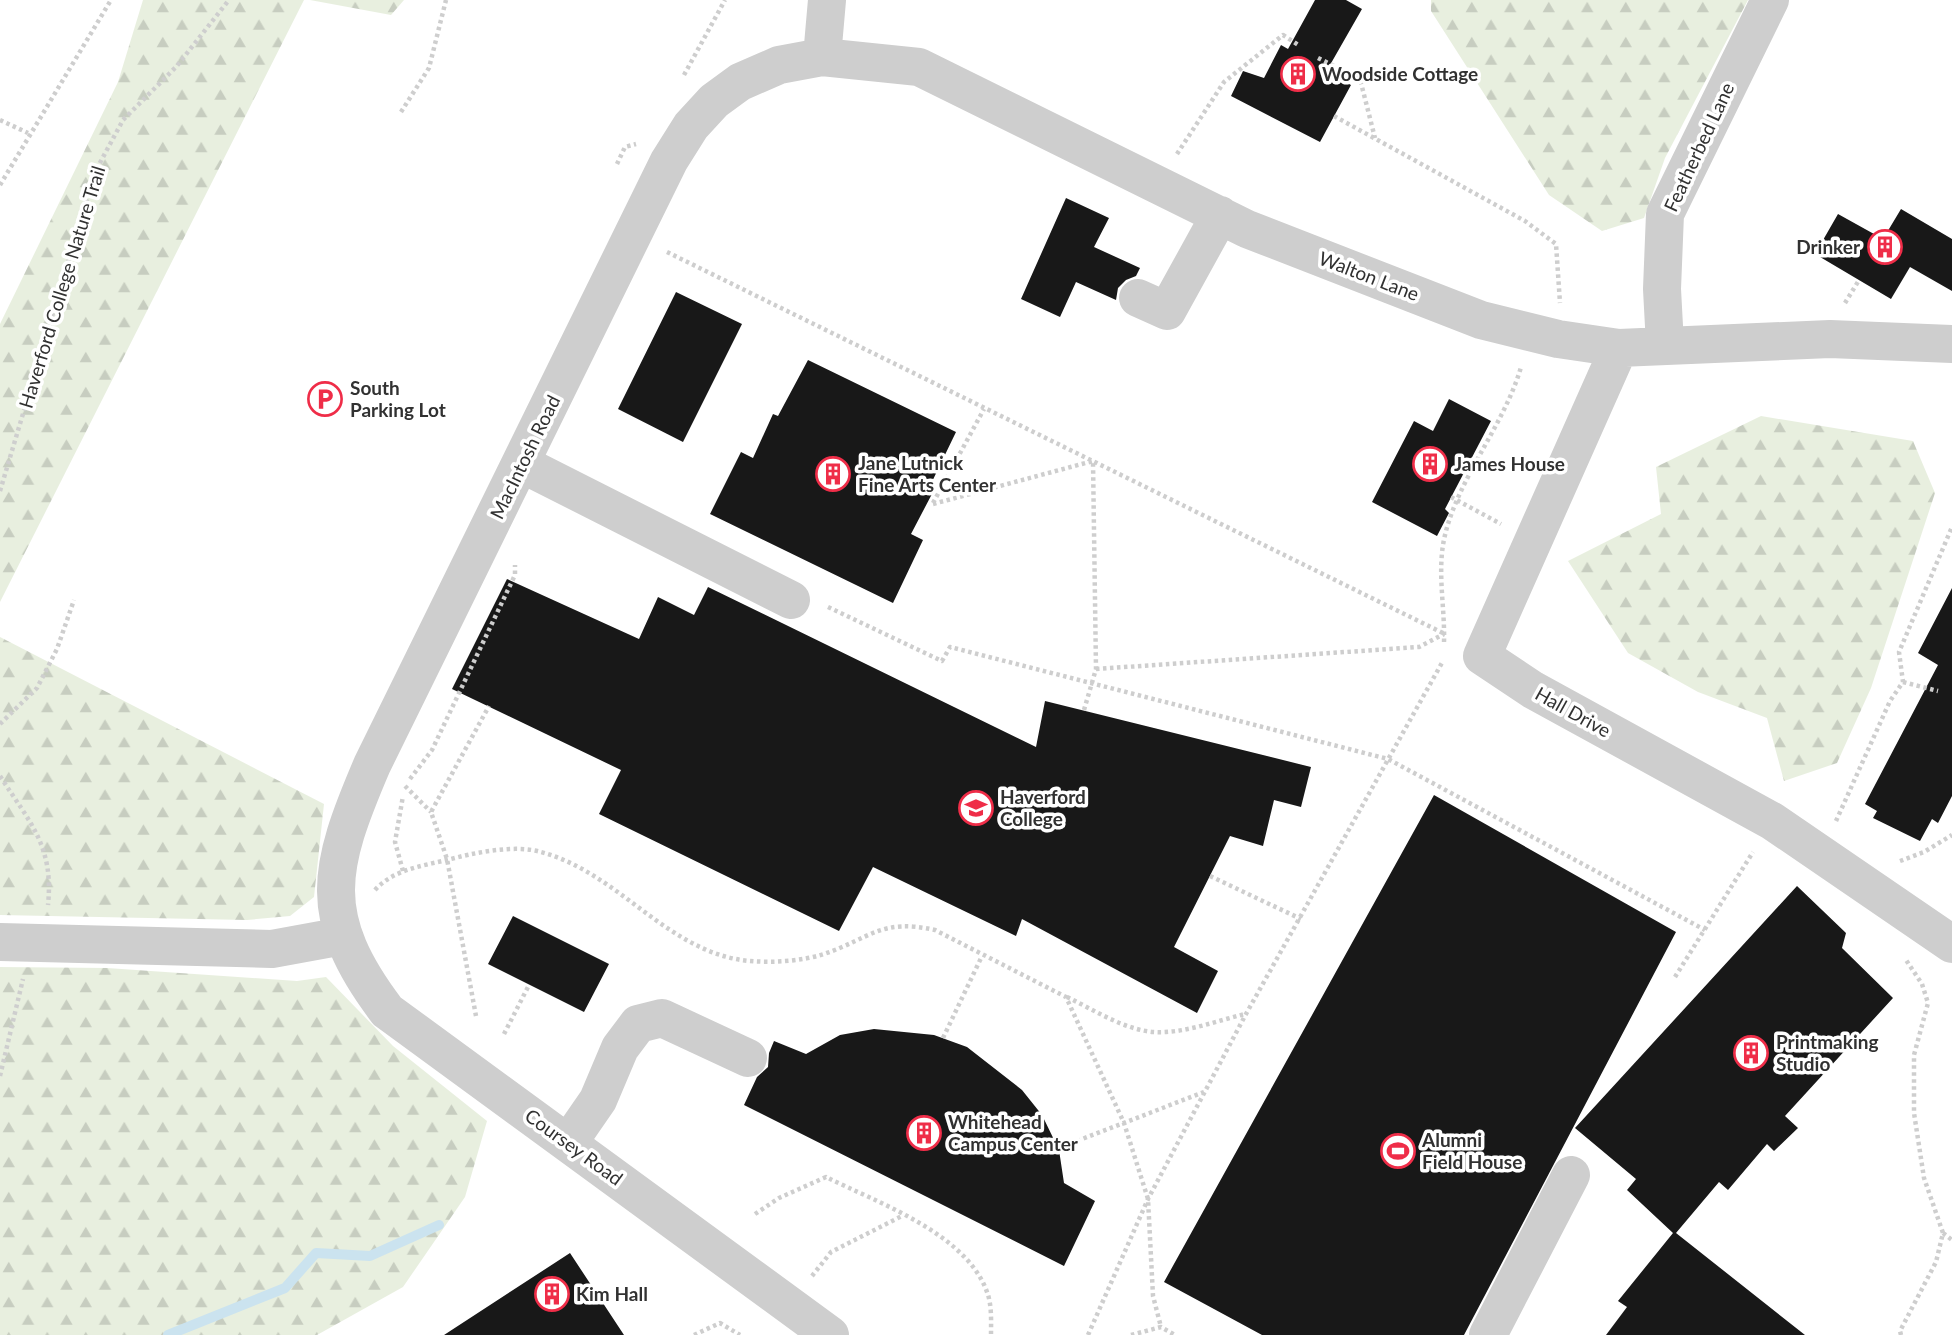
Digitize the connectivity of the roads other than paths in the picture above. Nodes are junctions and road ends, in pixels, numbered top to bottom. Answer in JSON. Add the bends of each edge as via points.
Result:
{"nodes":[{"id":1,"x":827,"y":0,"type":"edge"},
{"id":2,"x":1770,"y":0,"type":"edge"},
{"id":3,"x":822,"y":57,"type":"junction"},
{"id":4,"x":1220,"y":215,"type":"junction"},
{"id":5,"x":1138,"y":298,"type":"dead end"},
{"id":6,"x":1952,"y":344,"type":"edge"},
{"id":7,"x":1665,"y":345,"type":"junction"},
{"id":8,"x":1619,"y":348,"type":"junction"},
{"id":9,"x":522,"y":464,"type":"junction"},
{"id":10,"x":791,"y":600,"type":"road end"},
{"id":11,"x":343,"y":936,"type":"junction"},
{"id":12,"x":0,"y":942,"type":"edge"},
{"id":13,"x":1952,"y":944,"type":"edge"},
{"id":14,"x":748,"y":1058,"type":"dead end"},
{"id":15,"x":569,"y":1142,"type":"junction"},
{"id":16,"x":1571,"y":1175,"type":"dead end"},
{"id":17,"x":830,"y":1335,"type":"edge"},
{"id":18,"x":1488,"y":1335,"type":"edge"}],
"edges":[{"from":1,"to":3,"type":"street"},
{"from":2,"to":7,"type":"street","name":"Featherbed Lane","via":[[1665,214]]},
{"from":3,"to":4,"type":"street","name":"Walton Lane","via":[[919,67]]},
{"from":3,"to":9,"type":"street","name":"MacIntosh Road","via":[[779,65],[740,82],[691,126],[631,235]]},
{"from":4,"to":5,"type":"street","via":[[1167,311]]},
{"from":4,"to":8,"type":"street","name":"Walton Lane","via":[[1481,320]]},
{"from":6,"to":7,"type":"street","name":"Walton Lane","via":[[1830,339]]},
{"from":7,"to":8,"type":"street","name":"Walton Lane"},
{"from":8,"to":13,"type":"street","name":"Hall Drive","via":[[1482,656],[1533,690],[1772,821]]},
{"from":9,"to":10,"type":"street"},
{"from":9,"to":11,"type":"street","name":"MacIntosh Road","via":[[353,810],[334,881]]},
{"from":11,"to":12,"type":"street","via":[[272,949]]},
{"from":11,"to":15,"type":"street","name":"Coursey Road","via":[[360,976],[387,1011]]},
{"from":14,"to":15,"type":"street","via":[[663,1018],[638,1024],[620,1048],[598,1100]]},
{"from":15,"to":17,"type":"street","name":"Coursey Road"},
{"from":16,"to":18,"type":"street"}]}
